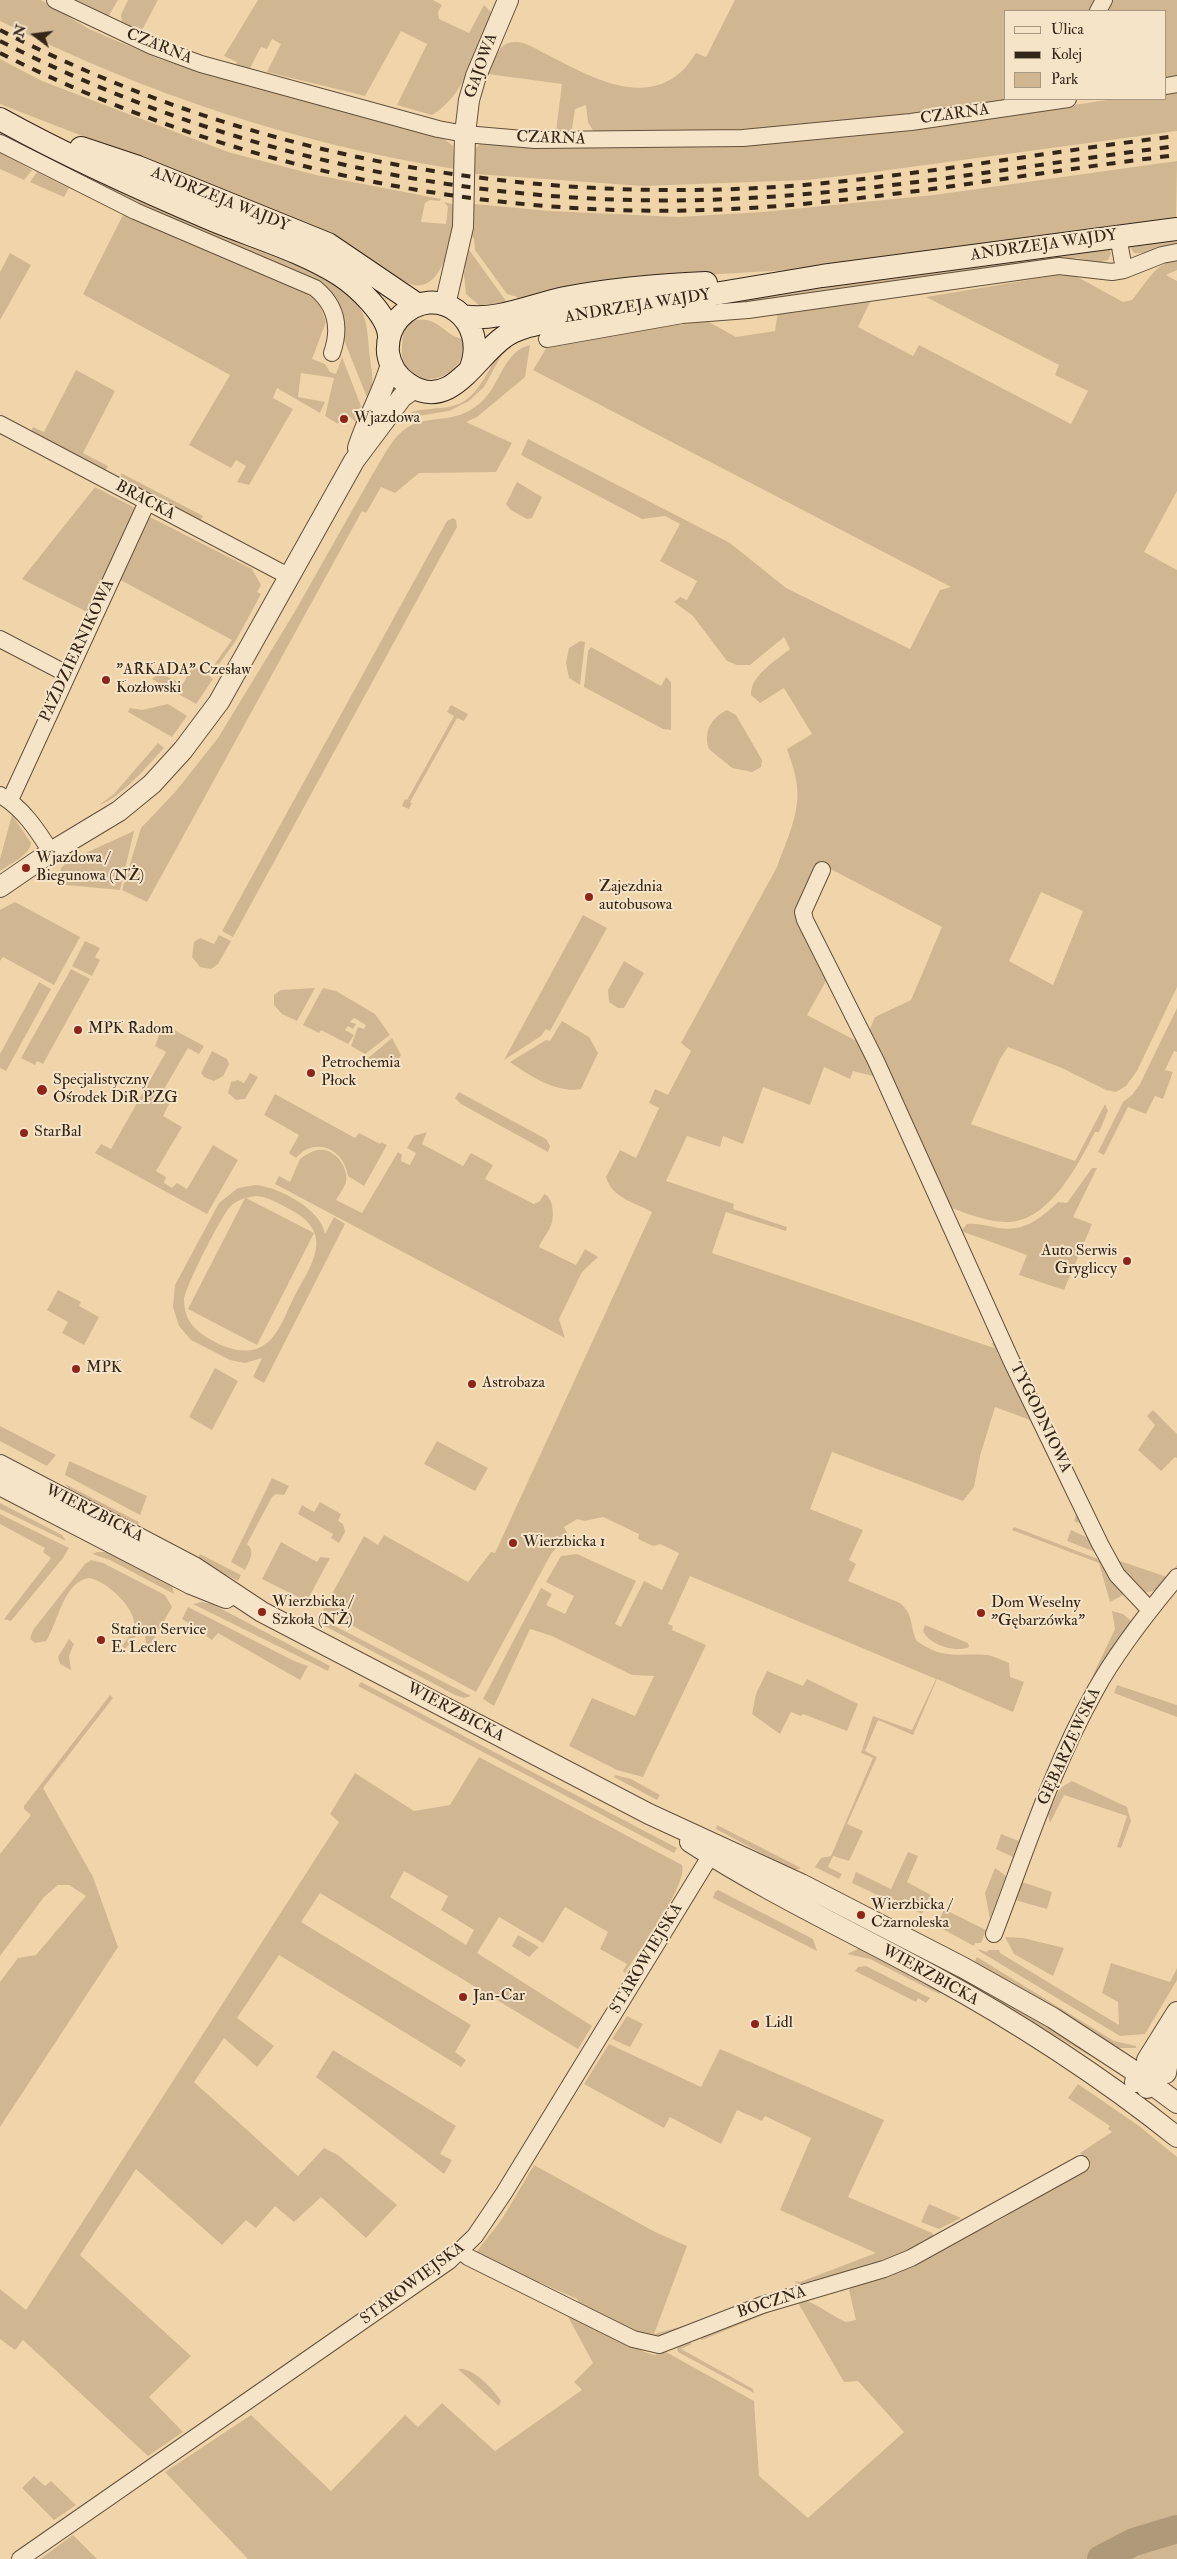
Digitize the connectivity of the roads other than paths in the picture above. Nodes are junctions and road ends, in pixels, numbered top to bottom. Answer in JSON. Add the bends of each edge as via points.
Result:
{"nodes":[{"id":1,"x":55,"y":0,"type":"edge"},
{"id":2,"x":508,"y":0,"type":"edge"},
{"id":3,"x":1055,"y":100,"type":"edge"},
{"id":4,"x":3,"y":128,"type":"edge"},
{"id":5,"x":465,"y":134,"type":"junction"},
{"id":6,"x":1177,"y":229,"type":"edge"},
{"id":7,"x":1118,"y":235,"type":"junction"},
{"id":8,"x":1177,"y":252,"type":"edge"},
{"id":9,"x":1124,"y":270,"type":"junction"},
{"id":10,"x":822,"y":276,"type":"junction"},
{"id":11,"x":418,"y":305,"type":"junction"},
{"id":12,"x":454,"y":310,"type":"junction"},
{"id":13,"x":389,"y":336,"type":"junction"},
{"id":14,"x":547,"y":340,"type":"dead end"},
{"id":15,"x":332,"y":353,"type":"dead end"},
{"id":16,"x":391,"y":364,"type":"junction"},
{"id":17,"x":470,"y":370,"type":"junction"},
{"id":18,"x":415,"y":388,"type":"junction"},
{"id":19,"x":0,"y":424,"type":"edge"},
{"id":20,"x":354,"y":461,"type":"junction"},
{"id":21,"x":147,"y":502,"type":"junction"},
{"id":22,"x":290,"y":577,"type":"junction"},
{"id":23,"x":0,"y":639,"type":"edge"},
{"id":24,"x":67,"y":674,"type":"junction"},
{"id":25,"x":5,"y":797,"type":"edge"},
{"id":26,"x":51,"y":852,"type":"junction"},
{"id":27,"x":822,"y":870,"type":"dead end"},
{"id":28,"x":0,"y":887,"type":"edge"},
{"id":29,"x":0,"y":1465,"type":"edge"},
{"id":30,"x":0,"y":1485,"type":"edge"},
{"id":31,"x":1177,"y":1577,"type":"edge"},
{"id":32,"x":1150,"y":1610,"type":"junction"},
{"id":33,"x":262,"y":1612,"type":"junction"},
{"id":34,"x":714,"y":1850,"type":"junction"},
{"id":35,"x":994,"y":1934,"type":"dead end"},
{"id":36,"x":1177,"y":2012,"type":"edge"},
{"id":37,"x":1177,"y":2037,"type":"edge"},
{"id":38,"x":1159,"y":2057,"type":"junction"},
{"id":39,"x":1116,"y":2059,"type":"junction"},
{"id":40,"x":1146,"y":2079,"type":"junction"},
{"id":41,"x":1100,"y":2080,"type":"junction"},
{"id":42,"x":1177,"y":2102,"type":"edge"},
{"id":43,"x":1170,"y":2132,"type":"edge"},
{"id":44,"x":1081,"y":2164,"type":"dead end"},
{"id":45,"x":461,"y":2251,"type":"junction"},
{"id":46,"x":20,"y":2559,"type":"edge"}],
"edges":[{"from":1,"to":5,"type":"street","name":"CZARNA","via":[[143,42],[201,64]]},
{"from":2,"to":5,"type":"street","name":"GAJOWA","via":[[472,86]]},
{"from":3,"to":5,"type":"street","name":"CZARNA","via":[[911,122],[742,138],[574,141]]},
{"from":4,"to":11,"type":"main road","name":"ANDRZEJA WAJDY","via":[[138,167],[328,244]]},
{"from":4,"to":13,"type":"main road","name":"ANDRZEJA WAJDY","via":[[303,256],[340,275],[372,303]]},
{"from":4,"to":15,"type":"street","via":[[135,211],[315,288],[331,304],[336,318],[338,334]]},
{"from":5,"to":12,"type":"street","via":[[463,226]]},
{"from":6,"to":7,"type":"main road","name":"ANDRZEJA WAJDY"},
{"from":7,"to":9,"type":"street"},
{"from":7,"to":10,"type":"main road","name":"ANDRZEJA WAJDY"},
{"from":8,"to":9,"type":"street","via":[[1162,254]]},
{"from":9,"to":14,"type":"street","via":[[1112,272],[1059,266],[748,310],[682,315]]},
{"from":10,"to":12,"type":"main road","name":"ANDRZEJA WAJDY","via":[[632,288],[565,298],[488,317]]},
{"from":10,"to":17,"type":"main road","name":"ANDRZEJA WAJDY","via":[[523,328],[505,336]]},
{"from":11,"to":12,"type":"main road","name":"ANDRZEJA WAJDY"},
{"from":11,"to":13,"type":"main road","via":[[403,314]]},
{"from":12,"to":17,"type":"main road","via":[[472,329],[475,339],[476,350]]},
{"from":13,"to":16,"type":"main road","name":"ANDRZEJA WAJDY"},
{"from":16,"to":18,"type":"main road","via":[[398,376]]},
{"from":16,"to":20,"type":"street"},
{"from":17,"to":18,"type":"main road","name":"ANDRZEJA WAJDY","via":[[464,378],[446,389],[436,392]]},
{"from":18,"to":20,"type":"street","via":[[402,397]]},
{"from":19,"to":21,"type":"street","name":"BRACKA"},
{"from":20,"to":22,"type":"street"},
{"from":21,"to":22,"type":"street","name":"BRACKA"},
{"from":21,"to":24,"type":"street","name":"PAŹDZIERNIKOWA"},
{"from":22,"to":26,"type":"street","via":[[219,702],[183,750],[152,784],[127,805]]},
{"from":23,"to":24,"type":"street"},
{"from":24,"to":25,"type":"street","name":"PAŹDZIERNIKOWA"},
{"from":25,"to":26,"type":"street","via":[[22,812]]},
{"from":26,"to":28,"type":"street"},
{"from":27,"to":32,"type":"street","name":"TYGODNIOWA","via":[[803,915],[876,1061],[1010,1360],[1100,1544],[1117,1575]]},
{"from":29,"to":33,"type":"street","name":"WIERZBICKA","via":[[194,1567]]},
{"from":30,"to":33,"type":"street","name":"WIERZBICKA","via":[[191,1584]]},
{"from":31,"to":32,"type":"street","name":"GĘBARZEWSKA"},
{"from":32,"to":35,"type":"street","name":"GĘBARZEWSKA","via":[[1094,1693],[1036,1822]]},
{"from":33,"to":34,"type":"street","name":"WIERZBICKA"},
{"from":34,"to":39,"type":"street","name":"WIERZBICKA","via":[[802,1884],[964,1968],[1053,2018]]},
{"from":34,"to":41,"type":"street","name":"WIERZBICKA","via":[[764,1888],[953,1987]]},
{"from":34,"to":45,"type":"street","name":"STAROWIEJSKA","via":[[504,2192]]},
{"from":36,"to":38,"type":"street"},
{"from":37,"to":38,"type":"street"},
{"from":38,"to":39,"type":"street","via":[[1128,2061]]},
{"from":38,"to":40,"type":"street","via":[[1157,2074]]},
{"from":38,"to":42,"type":"street"},
{"from":39,"to":40,"type":"street","name":"WIERZBICKA"},
{"from":40,"to":41,"type":"street","via":[[1121,2084]]},
{"from":40,"to":42,"type":"street","name":"WIERZBICKA"},
{"from":40,"to":43,"type":"street","via":[[1151,2107]]},
{"from":41,"to":43,"type":"street","name":"WIERZBICKA"},
{"from":44,"to":45,"type":"street","name":"BOCZNA","via":[[911,2258],[884,2269],[762,2304],[658,2345],[633,2339]]},
{"from":45,"to":46,"type":"street","name":"STAROWIEJSKA"}]}
